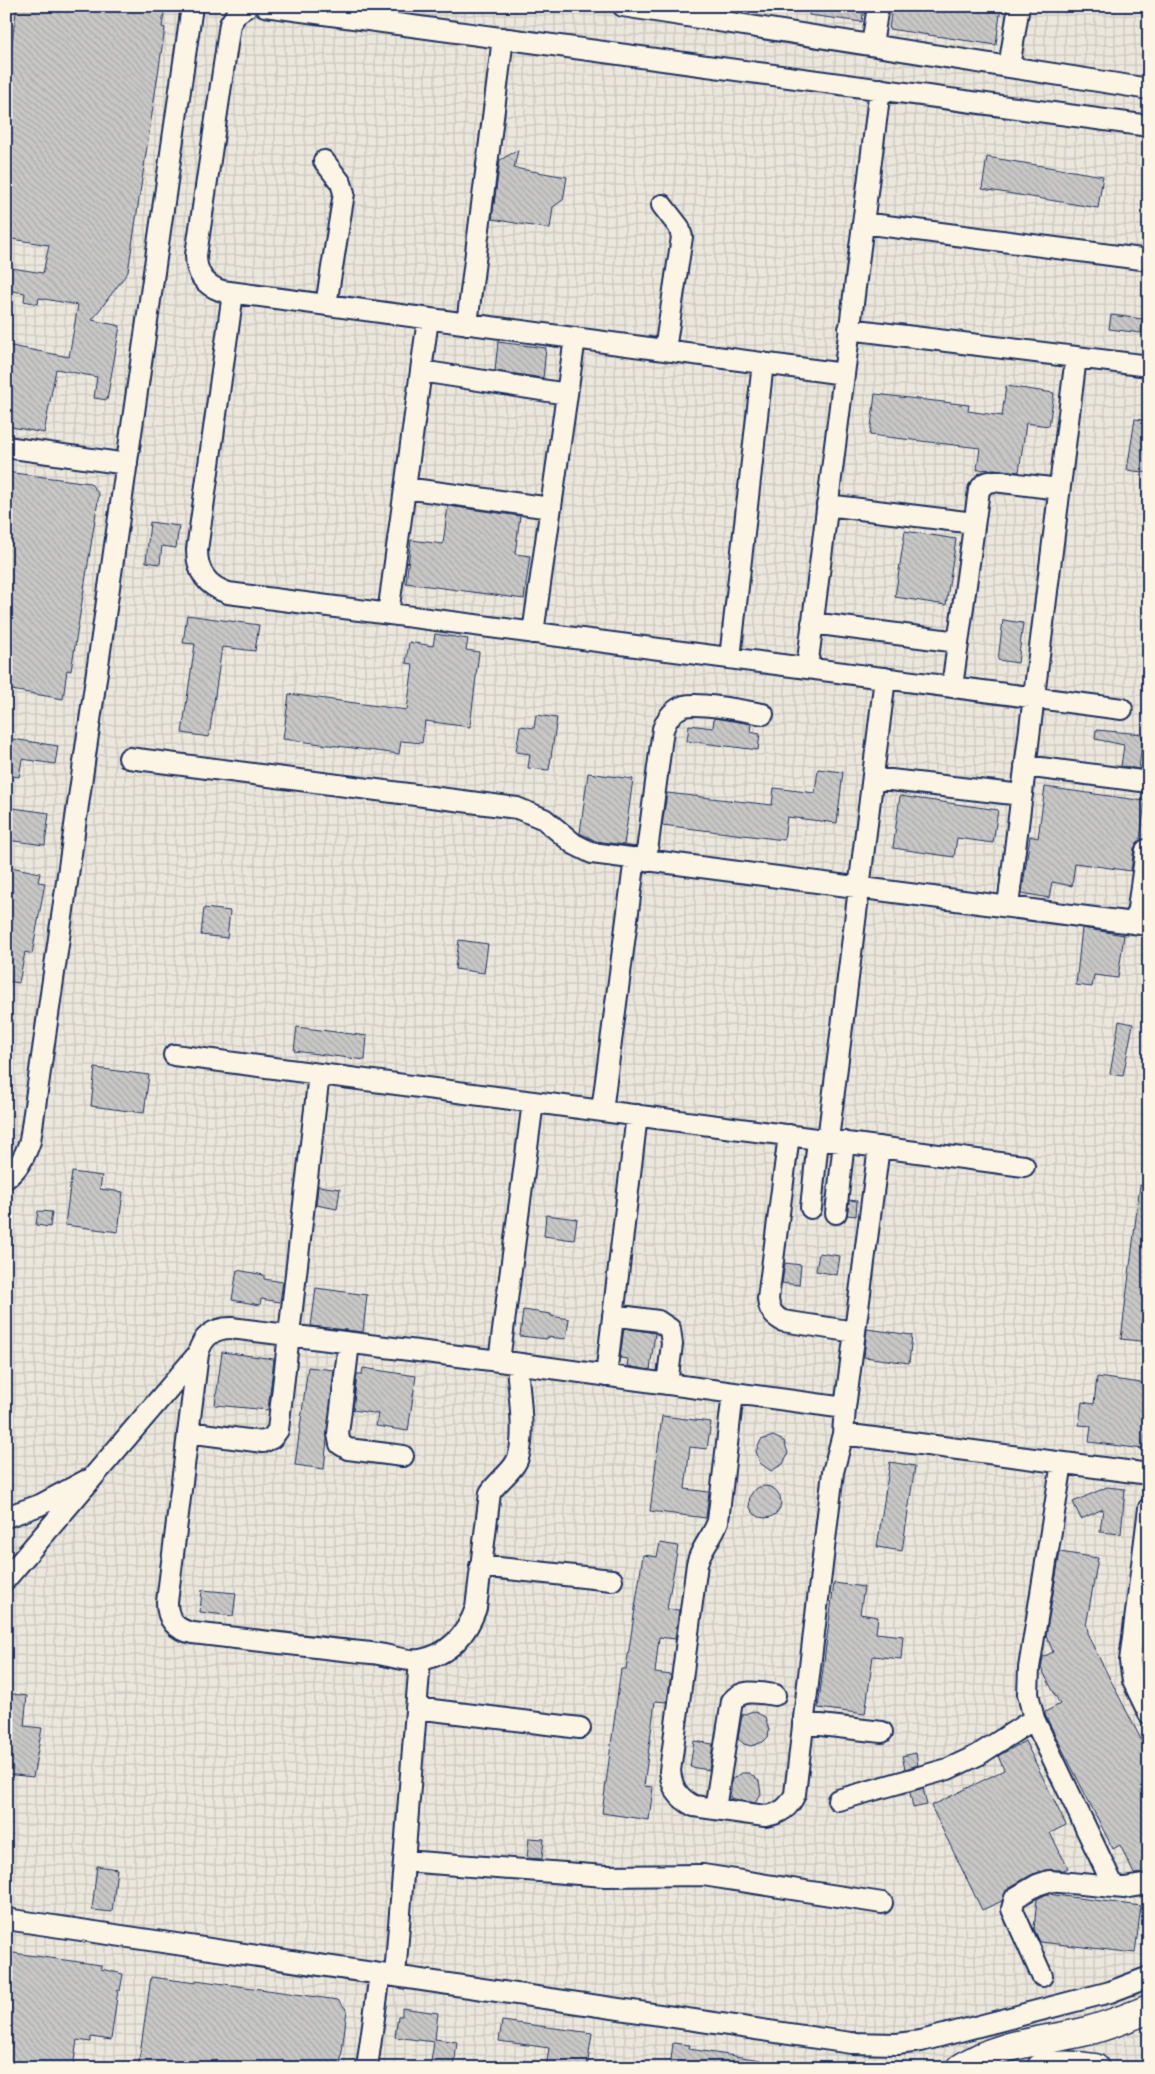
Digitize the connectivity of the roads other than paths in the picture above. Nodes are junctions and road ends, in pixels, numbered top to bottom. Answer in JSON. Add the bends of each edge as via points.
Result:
{"nodes":[{"id":1,"x":192,"y":6,"type":"edge"},
{"id":2,"x":248,"y":6,"type":"edge"},
{"id":3,"x":265,"y":6,"type":"edge"},
{"id":4,"x":623,"y":6,"type":"edge"},
{"id":5,"x":878,"y":6,"type":"edge"},
{"id":6,"x":1019,"y":6,"type":"edge"},
{"id":7,"x":699,"y":12,"type":"edge"},
{"id":8,"x":503,"y":38,"type":"junction"},
{"id":9,"x":872,"y":45,"type":"junction"},
{"id":10,"x":1009,"y":67,"type":"junction"},
{"id":11,"x":880,"y":89,"type":"junction"},
{"id":12,"x":1149,"y":89,"type":"edge"},
{"id":13,"x":1149,"y":126,"type":"edge"},
{"id":14,"x":324,"y":161,"type":"dead end"},
{"id":15,"x":662,"y":205,"type":"dead end"},
{"id":16,"x":863,"y":223,"type":"junction"},
{"id":17,"x":1149,"y":260,"type":"edge"},
{"id":18,"x":233,"y":293,"type":"junction"},
{"id":19,"x":326,"y":305,"type":"junction"},
{"id":20,"x":428,"y":319,"type":"junction"},
{"id":21,"x":467,"y":324,"type":"junction"},
{"id":22,"x":849,"y":329,"type":"junction"},
{"id":23,"x":575,"y":338,"type":"junction"},
{"id":24,"x":665,"y":350,"type":"junction"},
{"id":25,"x":1076,"y":357,"type":"junction"},
{"id":26,"x":763,"y":363,"type":"junction"},
{"id":27,"x":1149,"y":366,"type":"edge"},
{"id":28,"x":421,"y":371,"type":"junction"},
{"id":29,"x":844,"y":374,"type":"junction"},
{"id":30,"x":567,"y":394,"type":"junction"},
{"id":31,"x":6,"y":447,"type":"edge"},
{"id":32,"x":127,"y":464,"type":"junction"},
{"id":33,"x":405,"y":488,"type":"junction"},
{"id":34,"x":1060,"y":489,"type":"junction"},
{"id":35,"x":827,"y":505,"type":"junction"},
{"id":36,"x":551,"y":508,"type":"junction"},
{"id":37,"x":974,"y":523,"type":"junction"},
{"id":38,"x":388,"y":614,"type":"junction"},
{"id":39,"x":812,"y":623,"type":"junction"},
{"id":40,"x":533,"y":633,"type":"junction"},
{"id":41,"x":958,"y":642,"type":"junction"},
{"id":42,"x":730,"y":658,"type":"junction"},
{"id":43,"x":806,"y":668,"type":"junction"},
{"id":44,"x":885,"y":678,"type":"junction"},
{"id":45,"x":952,"y":687,"type":"junction"},
{"id":46,"x":1034,"y":697,"type":"junction"},
{"id":47,"x":1122,"y":709,"type":"dead end"},
{"id":48,"x":763,"y":714,"type":"dead end"},
{"id":49,"x":129,"y":758,"type":"dead end"},
{"id":50,"x":1025,"y":766,"type":"junction"},
{"id":51,"x":873,"y":778,"type":"junction"},
{"id":52,"x":1149,"y":782,"type":"edge"},
{"id":53,"x":1022,"y":795,"type":"junction"},
{"id":54,"x":1146,"y":850,"type":"dead end"},
{"id":55,"x":640,"y":859,"type":"junction"},
{"id":56,"x":859,"y":887,"type":"junction"},
{"id":57,"x":1008,"y":906,"type":"junction"},
{"id":58,"x":1143,"y":924,"type":"edge"},
{"id":59,"x":174,"y":1055,"type":"dead end"},
{"id":60,"x":320,"y":1074,"type":"junction"},
{"id":61,"x":533,"y":1102,"type":"junction"},
{"id":62,"x":602,"y":1111,"type":"junction"},
{"id":63,"x":637,"y":1115,"type":"junction"},
{"id":64,"x":789,"y":1135,"type":"junction"},
{"id":65,"x":830,"y":1140,"type":"junction"},
{"id":66,"x":879,"y":1147,"type":"junction"},
{"id":67,"x":1024,"y":1166,"type":"dead end"},
{"id":68,"x":814,"y":1174,"type":"junction"},
{"id":69,"x":840,"y":1176,"type":"junction"},
{"id":70,"x":6,"y":1178,"type":"edge"},
{"id":71,"x":811,"y":1208,"type":"dead end"},
{"id":72,"x":836,"y":1213,"type":"dead end"},
{"id":73,"x":613,"y":1315,"type":"junction"},
{"id":74,"x":855,"y":1332,"type":"junction"},
{"id":75,"x":289,"y":1336,"type":"junction"},
{"id":76,"x":349,"y":1343,"type":"junction"},
{"id":77,"x":198,"y":1354,"type":"junction"},
{"id":78,"x":508,"y":1363,"type":"junction"},
{"id":79,"x":606,"y":1376,"type":"junction"},
{"id":80,"x":667,"y":1384,"type":"junction"},
{"id":81,"x":733,"y":1393,"type":"junction"},
{"id":82,"x":845,"y":1408,"type":"junction"},
{"id":83,"x":188,"y":1432,"type":"junction"},
{"id":84,"x":843,"y":1434,"type":"junction"},
{"id":85,"x":403,"y":1456,"type":"dead end"},
{"id":86,"x":1062,"y":1463,"type":"junction"},
{"id":87,"x":1149,"y":1474,"type":"edge"},
{"id":88,"x":93,"y":1477,"type":"junction"},
{"id":89,"x":1149,"y":1508,"type":"edge"},
{"id":90,"x":6,"y":1517,"type":"edge"},
{"id":91,"x":480,"y":1566,"type":"junction"},
{"id":92,"x":6,"y":1579,"type":"edge"},
{"id":93,"x":612,"y":1580,"type":"dead end"},
{"id":94,"x":1141,"y":1633,"type":"edge"},
{"id":95,"x":420,"y":1660,"type":"junction"},
{"id":96,"x":775,"y":1695,"type":"dead end"},
{"id":97,"x":416,"y":1708,"type":"junction"},
{"id":98,"x":1149,"y":1714,"type":"edge"},
{"id":99,"x":1034,"y":1719,"type":"junction"},
{"id":100,"x":803,"y":1723,"type":"junction"},
{"id":101,"x":580,"y":1728,"type":"dead end"},
{"id":102,"x":882,"y":1732,"type":"dead end"},
{"id":103,"x":838,"y":1800,"type":"dead end"},
{"id":104,"x":715,"y":1809,"type":"junction"},
{"id":105,"x":404,"y":1862,"type":"junction"},
{"id":106,"x":1149,"y":1884,"type":"edge"},
{"id":107,"x":1114,"y":1887,"type":"junction"},
{"id":108,"x":882,"y":1903,"type":"dead end"},
{"id":109,"x":6,"y":1919,"type":"edge"},
{"id":110,"x":388,"y":1975,"type":"junction"},
{"id":111,"x":1042,"y":1976,"type":"dead end"},
{"id":112,"x":1149,"y":1977,"type":"edge"},
{"id":113,"x":1149,"y":2010,"type":"edge"},
{"id":114,"x":366,"y":2068,"type":"edge"},
{"id":115,"x":961,"y":2068,"type":"edge"},
{"id":116,"x":1041,"y":2068,"type":"edge"},
{"id":117,"x":1095,"y":2068,"type":"edge"}],
"edges":[{"from":1,"to":32,"type":"street"},
{"from":2,"to":18,"type":"street","via":[[237,13],[230,24],[196,255],[196,264],[205,282],[212,288]]},
{"from":3,"to":8,"type":"street"},
{"from":4,"to":7,"type":"street"},
{"from":5,"to":9,"type":"street"},
{"from":6,"to":10,"type":"street"},
{"from":7,"to":9,"type":"street"},
{"from":8,"to":11,"type":"street"},
{"from":8,"to":21,"type":"street"},
{"from":9,"to":10,"type":"street"},
{"from":10,"to":12,"type":"street"},
{"from":11,"to":13,"type":"street"},
{"from":11,"to":16,"type":"street"},
{"from":14,"to":19,"type":"street","via":[[341,183],[344,193]]},
{"from":15,"to":24,"type":"street","via":[[679,227],[682,237]]},
{"from":16,"to":17,"type":"street"},
{"from":16,"to":22,"type":"street"},
{"from":18,"to":19,"type":"street"},
{"from":18,"to":38,"type":"street","via":[[197,550],[200,569],[210,585],[228,593]]},
{"from":19,"to":20,"type":"street"},
{"from":20,"to":21,"type":"street"},
{"from":20,"to":28,"type":"street"},
{"from":21,"to":23,"type":"street"},
{"from":22,"to":25,"type":"street"},
{"from":22,"to":29,"type":"street"},
{"from":23,"to":24,"type":"street"},
{"from":23,"to":30,"type":"street"},
{"from":24,"to":26,"type":"street"},
{"from":25,"to":27,"type":"street"},
{"from":25,"to":34,"type":"street"},
{"from":26,"to":29,"type":"street"},
{"from":26,"to":42,"type":"street"},
{"from":28,"to":30,"type":"street"},
{"from":28,"to":33,"type":"street"},
{"from":29,"to":35,"type":"street"},
{"from":30,"to":36,"type":"street"},
{"from":31,"to":32,"type":"street"},
{"from":32,"to":70,"type":"street","via":[[30,1141],[26,1154]]},
{"from":33,"to":36,"type":"street"},
{"from":33,"to":38,"type":"street"},
{"from":34,"to":37,"type":"street","via":[[989,482],[979,490]]},
{"from":34,"to":46,"type":"street"},
{"from":35,"to":37,"type":"street"},
{"from":35,"to":39,"type":"street"},
{"from":36,"to":40,"type":"street"},
{"from":37,"to":41,"type":"street"},
{"from":38,"to":40,"type":"street"},
{"from":39,"to":41,"type":"street"},
{"from":39,"to":43,"type":"street"},
{"from":40,"to":42,"type":"street"},
{"from":41,"to":45,"type":"street"},
{"from":42,"to":43,"type":"street"},
{"from":43,"to":44,"type":"street"},
{"from":44,"to":45,"type":"street"},
{"from":44,"to":51,"type":"street"},
{"from":45,"to":46,"type":"street"},
{"from":46,"to":47,"type":"street"},
{"from":46,"to":50,"type":"street"},
{"from":48,"to":55,"type":"street","via":[[690,705],[670,716],[663,729]]},
{"from":49,"to":55,"type":"street","via":[[516,808],[544,819],[586,850]]},
{"from":50,"to":52,"type":"street"},
{"from":50,"to":53,"type":"street"},
{"from":51,"to":53,"type":"street"},
{"from":51,"to":56,"type":"street"},
{"from":53,"to":57,"type":"street"},
{"from":54,"to":58,"type":"street"},
{"from":55,"to":56,"type":"street"},
{"from":55,"to":62,"type":"street"},
{"from":56,"to":57,"type":"street"},
{"from":56,"to":65,"type":"street"},
{"from":57,"to":58,"type":"street"},
{"from":59,"to":60,"type":"street"},
{"from":60,"to":61,"type":"street"},
{"from":60,"to":75,"type":"street"},
{"from":61,"to":62,"type":"street"},
{"from":61,"to":78,"type":"street"},
{"from":62,"to":63,"type":"street"},
{"from":63,"to":64,"type":"street"},
{"from":63,"to":73,"type":"street"},
{"from":64,"to":65,"type":"street"},
{"from":64,"to":74,"type":"street","via":[[769,1306],[777,1318],[784,1321]]},
{"from":65,"to":66,"type":"street"},
{"from":65,"to":68,"type":"street"},
{"from":65,"to":69,"type":"street"},
{"from":66,"to":67,"type":"street"},
{"from":66,"to":74,"type":"street"},
{"from":68,"to":69,"type":"street"},
{"from":68,"to":71,"type":"street"},
{"from":69,"to":72,"type":"street"},
{"from":73,"to":79,"type":"street"},
{"from":73,"to":80,"type":"street","via":[[658,1321],[670,1329],[672,1344]]},
{"from":74,"to":82,"type":"street"},
{"from":75,"to":76,"type":"street"},
{"from":75,"to":77,"type":"street","via":[[223,1328],[203,1339]]},
{"from":75,"to":83,"type":"street","via":[[278,1430],[272,1438],[263,1442]]},
{"from":76,"to":78,"type":"street"},
{"from":76,"to":85,"type":"street","via":[[338,1434],[340,1444],[348,1449]]},
{"from":77,"to":83,"type":"street"},
{"from":77,"to":88,"type":"street"},
{"from":78,"to":79,"type":"street"},
{"from":78,"to":91,"type":"street","via":[[522,1446],[516,1464],[490,1493]]},
{"from":79,"to":80,"type":"street"},
{"from":80,"to":81,"type":"street"},
{"from":81,"to":82,"type":"street"},
{"from":81,"to":104,"type":"street","via":[[718,1521],[702,1548],[697,1564],[670,1771],[674,1787],[684,1801]]},
{"from":82,"to":84,"type":"street"},
{"from":83,"to":95,"type":"street","via":[[167,1602],[168,1616],[177,1628],[193,1633]]},
{"from":84,"to":86,"type":"street"},
{"from":84,"to":100,"type":"street","via":[[832,1472]]},
{"from":86,"to":87,"type":"street"},
{"from":86,"to":99,"type":"street","via":[[1028,1681]]},
{"from":88,"to":90,"type":"street","via":[[40,1505]]},
{"from":88,"to":92,"type":"street"},
{"from":89,"to":94,"type":"street"},
{"from":91,"to":93,"type":"street"},
{"from":91,"to":95,"type":"street","via":[[476,1608],[464,1634],[443,1652]]},
{"from":94,"to":98,"type":"street","via":[[1130,1661],[1130,1672]]},
{"from":95,"to":97,"type":"street"},
{"from":96,"to":104,"type":"street","via":[[748,1692],[741,1693],[732,1701]]},
{"from":97,"to":101,"type":"street"},
{"from":97,"to":105,"type":"street"},
{"from":99,"to":103,"type":"street","via":[[978,1755],[948,1769]]},
{"from":99,"to":107,"type":"street"},
{"from":100,"to":102,"type":"street"},
{"from":100,"to":104,"type":"street","via":[[795,1794],[787,1807],[765,1816]]},
{"from":105,"to":108,"type":"street","via":[[605,1876],[703,1875]]},
{"from":105,"to":110,"type":"street"},
{"from":106,"to":107,"type":"street","via":[[1135,1888]]},
{"from":107,"to":111,"type":"street","via":[[1049,1881],[1015,1898],[1012,1909]]},
{"from":109,"to":110,"type":"street"},
{"from":110,"to":112,"type":"street","via":[[851,2042],[889,2044],[944,2036],[1110,1992]]},
{"from":110,"to":114,"type":"street"},
{"from":113,"to":115,"type":"highway","via":[[1083,2032],[1003,2047]]},
{"from":116,"to":117,"type":"highway"}]}
